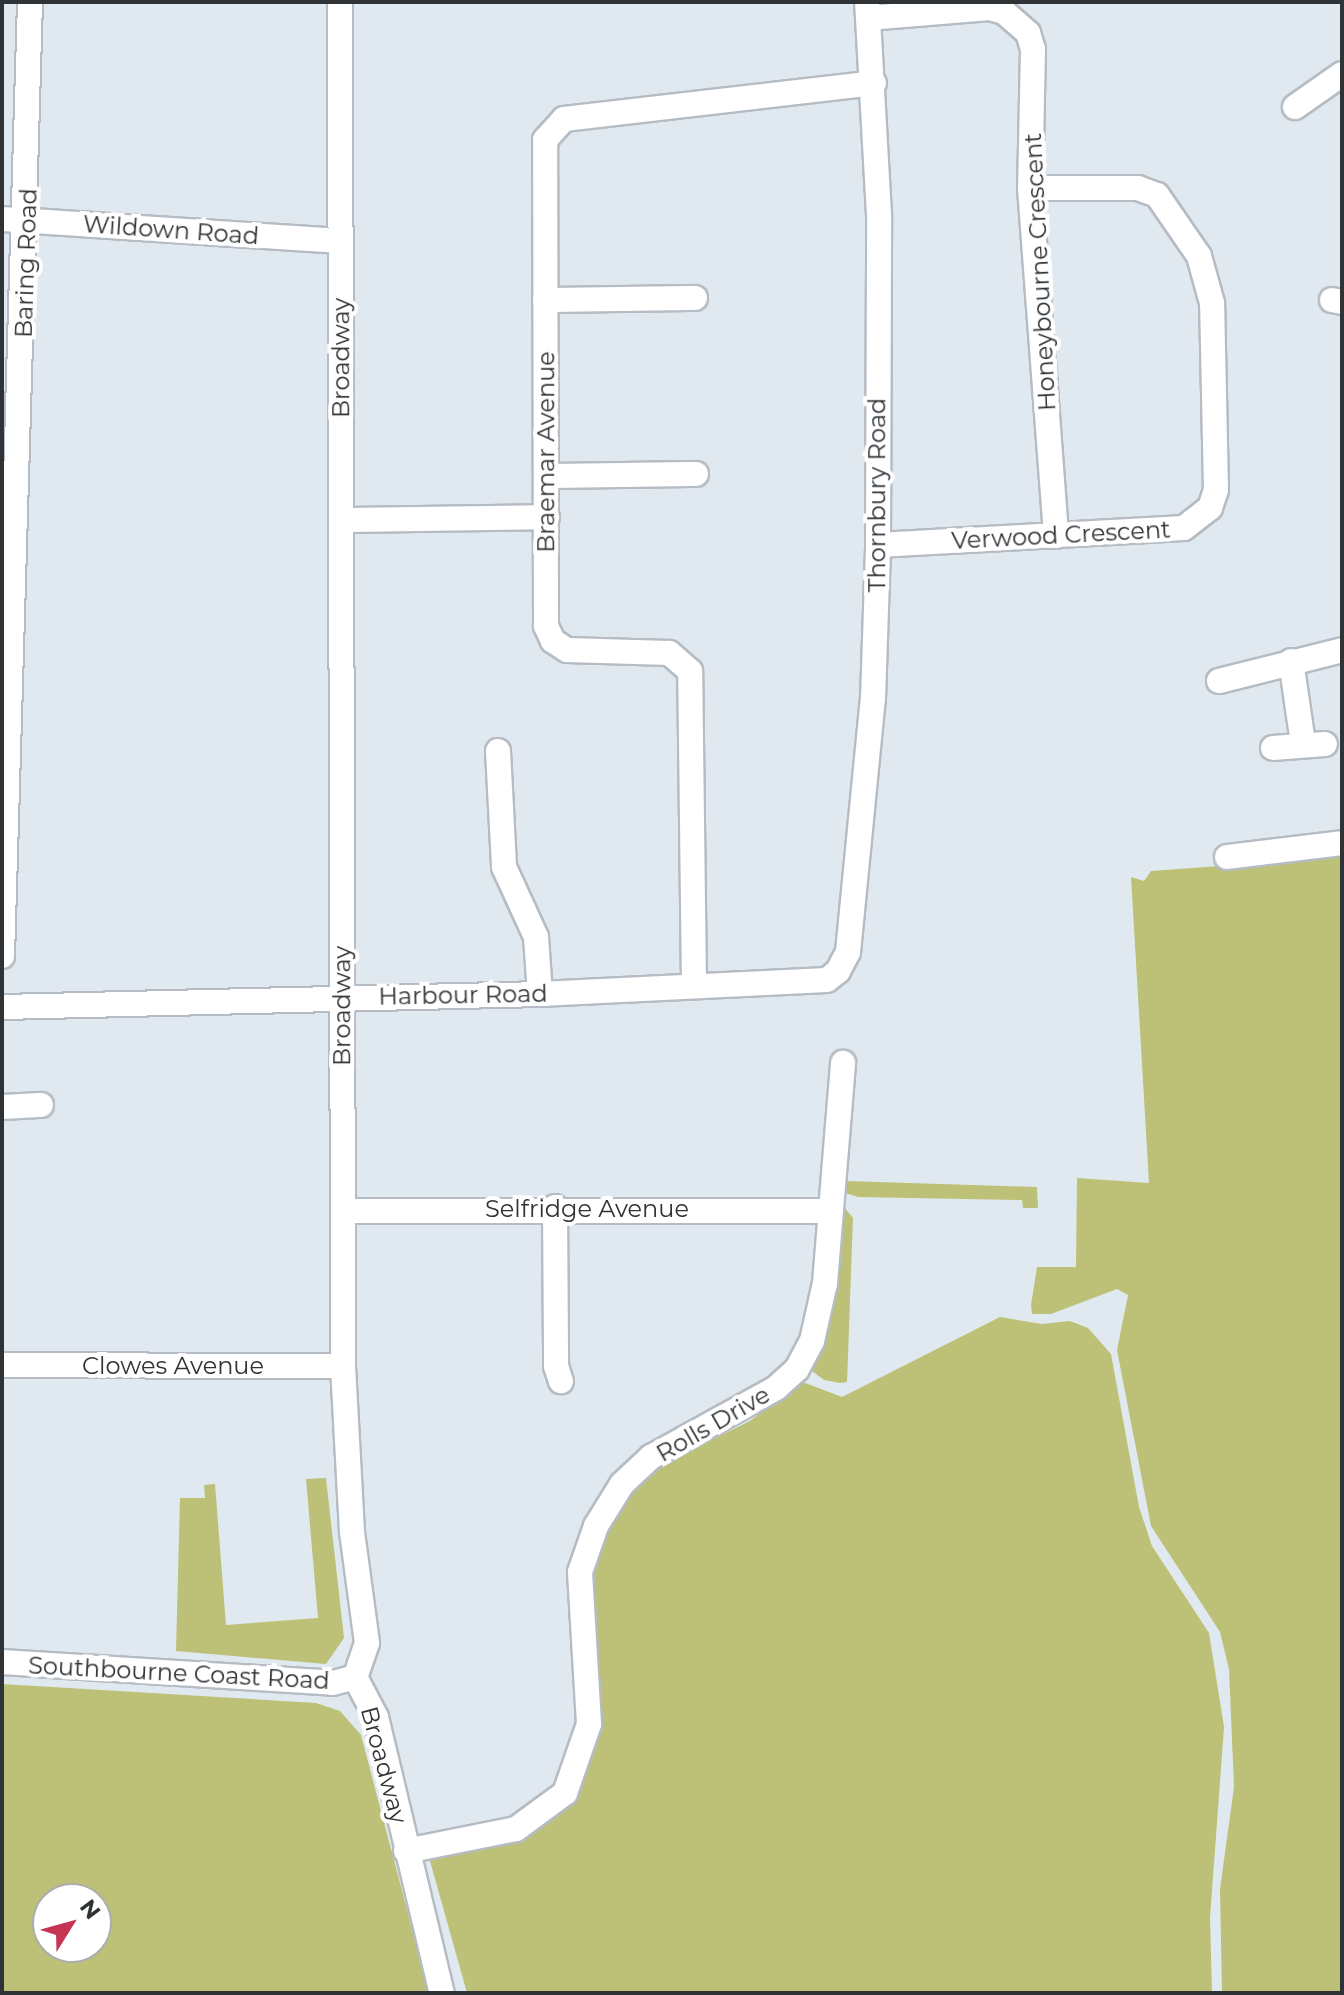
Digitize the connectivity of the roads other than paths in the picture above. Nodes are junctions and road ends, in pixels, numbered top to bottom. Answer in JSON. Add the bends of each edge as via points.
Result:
{"nodes":[{"id":1,"x":30,"y":2,"type":"edge"},
{"id":2,"x":340,"y":2,"type":"edge"},
{"id":3,"x":868,"y":10,"type":"edge"},
{"id":4,"x":1342,"y":74,"type":"edge"},
{"id":5,"x":874,"y":83,"type":"junction"},
{"id":6,"x":1295,"y":107,"type":"dead end"},
{"id":7,"x":1030,"y":188,"type":"junction"},
{"id":8,"x":2,"y":219,"type":"edge"},
{"id":9,"x":27,"y":221,"type":"junction"},
{"id":10,"x":340,"y":241,"type":"junction"},
{"id":11,"x":695,"y":298,"type":"dead end"},
{"id":12,"x":545,"y":300,"type":"junction"},
{"id":13,"x":696,"y":474,"type":"dead end"},
{"id":14,"x":546,"y":476,"type":"junction"},
{"id":15,"x":547,"y":517,"type":"junction"},
{"id":16,"x":342,"y":520,"type":"junction"},
{"id":17,"x":1056,"y":536,"type":"junction"},
{"id":18,"x":878,"y":545,"type":"junction"},
{"id":19,"x":1342,"y":650,"type":"edge"},
{"id":20,"x":1291,"y":661,"type":"junction"},
{"id":21,"x":1219,"y":681,"type":"dead end"},
{"id":22,"x":1273,"y":748,"type":"dead end"},
{"id":23,"x":498,"y":751,"type":"dead end"},
{"id":24,"x":1342,"y":843,"type":"edge"},
{"id":25,"x":1227,"y":857,"type":"dead end"},
{"id":26,"x":2,"y":956,"type":"edge"},
{"id":27,"x":827,"y":980,"type":"joint"},
{"id":28,"x":694,"y":985,"type":"junction"},
{"id":29,"x":540,"y":994,"type":"junction"},
{"id":30,"x":342,"y":998,"type":"junction"},
{"id":31,"x":2,"y":1007,"type":"edge"},
{"id":32,"x":843,"y":1063,"type":"dead end"},
{"id":33,"x":41,"y":1105,"type":"dead end"},
{"id":34,"x":2,"y":1107,"type":"edge"},
{"id":35,"x":555,"y":1207,"type":"junction"},
{"id":36,"x":343,"y":1211,"type":"junction"},
{"id":37,"x":831,"y":1211,"type":"junction"},
{"id":38,"x":2,"y":1365,"type":"edge"},
{"id":39,"x":343,"y":1366,"type":"junction"},
{"id":40,"x":561,"y":1381,"type":"dead end"},
{"id":41,"x":2,"y":1662,"type":"edge"},
{"id":42,"x":355,"y":1677,"type":"junction"},
{"id":43,"x":406,"y":1851,"type":"junction"},
{"id":44,"x":442,"y":1993,"type":"edge"}],
"edges":[{"from":1,"to":9,"type":"street","name":"Baring Road"},
{"from":2,"to":10,"type":"street","name":"Broadway"},
{"from":3,"to":5,"type":"street","name":"Thornbury Road"},
{"from":3,"to":7,"type":"street","name":"Honeybourne Crescent","via":[[990,8],[1018,21],[1033,49]]},
{"from":4,"to":6,"type":"street"},
{"from":5,"to":12,"type":"street","name":"Braemar Avenue","via":[[564,119],[545,140]]},
{"from":5,"to":18,"type":"street","name":"Thornbury Road"},
{"from":7,"to":17,"type":"street","name":"Honeybourne Crescent"},
{"from":7,"to":17,"type":"street","name":"Verwood Crescent","via":[[1138,188],[1157,195],[1199,256],[1222,304],[1216,490],[1210,508],[1184,528]]},
{"from":8,"to":9,"type":"street","name":"Wildown Road"},
{"from":9,"to":10,"type":"street","name":"Wildown Road"},
{"from":9,"to":26,"type":"street","name":"Baring Road"},
{"from":10,"to":16,"type":"street","name":"Broadway"},
{"from":11,"to":12,"type":"street"},
{"from":12,"to":14,"type":"street","name":"Braemar Avenue"},
{"from":13,"to":14,"type":"street"},
{"from":14,"to":15,"type":"street","name":"Braemar Avenue"},
{"from":15,"to":16,"type":"street"},
{"from":15,"to":28,"type":"street","name":"Braemar Avenue","via":[[546,626],[553,641],[567,650],[669,653],[690,671]]},
{"from":16,"to":30,"type":"street","name":"Broadway"},
{"from":17,"to":18,"type":"street","name":"Verwood Crescent"},
{"from":18,"to":27,"type":"street","name":"Thornbury Road","via":[[873,699],[848,952]]},
{"from":19,"to":20,"type":"street"},
{"from":20,"to":21,"type":"street"},
{"from":20,"to":22,"type":"street","via":[[1314,744]]},
{"from":23,"to":29,"type":"street","via":[[504,867],[536,937]]},
{"from":24,"to":25,"type":"street"},
{"from":27,"to":28,"type":"street","name":"Harbour Road"},
{"from":28,"to":29,"type":"street","name":"Harbour Road"},
{"from":29,"to":30,"type":"street","name":"Harbour Road"},
{"from":30,"to":31,"type":"street","name":"Harbour Road"},
{"from":30,"to":36,"type":"street","name":"Broadway"},
{"from":32,"to":37,"type":"street","name":"Rolls Drive"},
{"from":33,"to":34,"type":"street"},
{"from":35,"to":36,"type":"street","name":"Selfridge Avenue"},
{"from":35,"to":37,"type":"street","name":"Selfridge Avenue"},
{"from":35,"to":40,"type":"street","via":[[556,1366]]},
{"from":36,"to":39,"type":"street","name":"Broadway"},
{"from":37,"to":43,"type":"street","name":"Rolls Drive","via":[[820,1314],[797,1369],[757,1402],[651,1457],[622,1484],[596,1526],[580,1572],[589,1724],[565,1793],[516,1829]]},
{"from":38,"to":39,"type":"street","name":"Clowes Avenue"},
{"from":39,"to":42,"type":"street","name":"Broadway","via":[[352,1532],[367,1643]]},
{"from":41,"to":42,"type":"street","name":"Southbourne Coast Road","via":[[333,1683]]},
{"from":42,"to":43,"type":"street","name":"Broadway","via":[[376,1717]]},
{"from":43,"to":44,"type":"street","name":"Broadway"}]}
